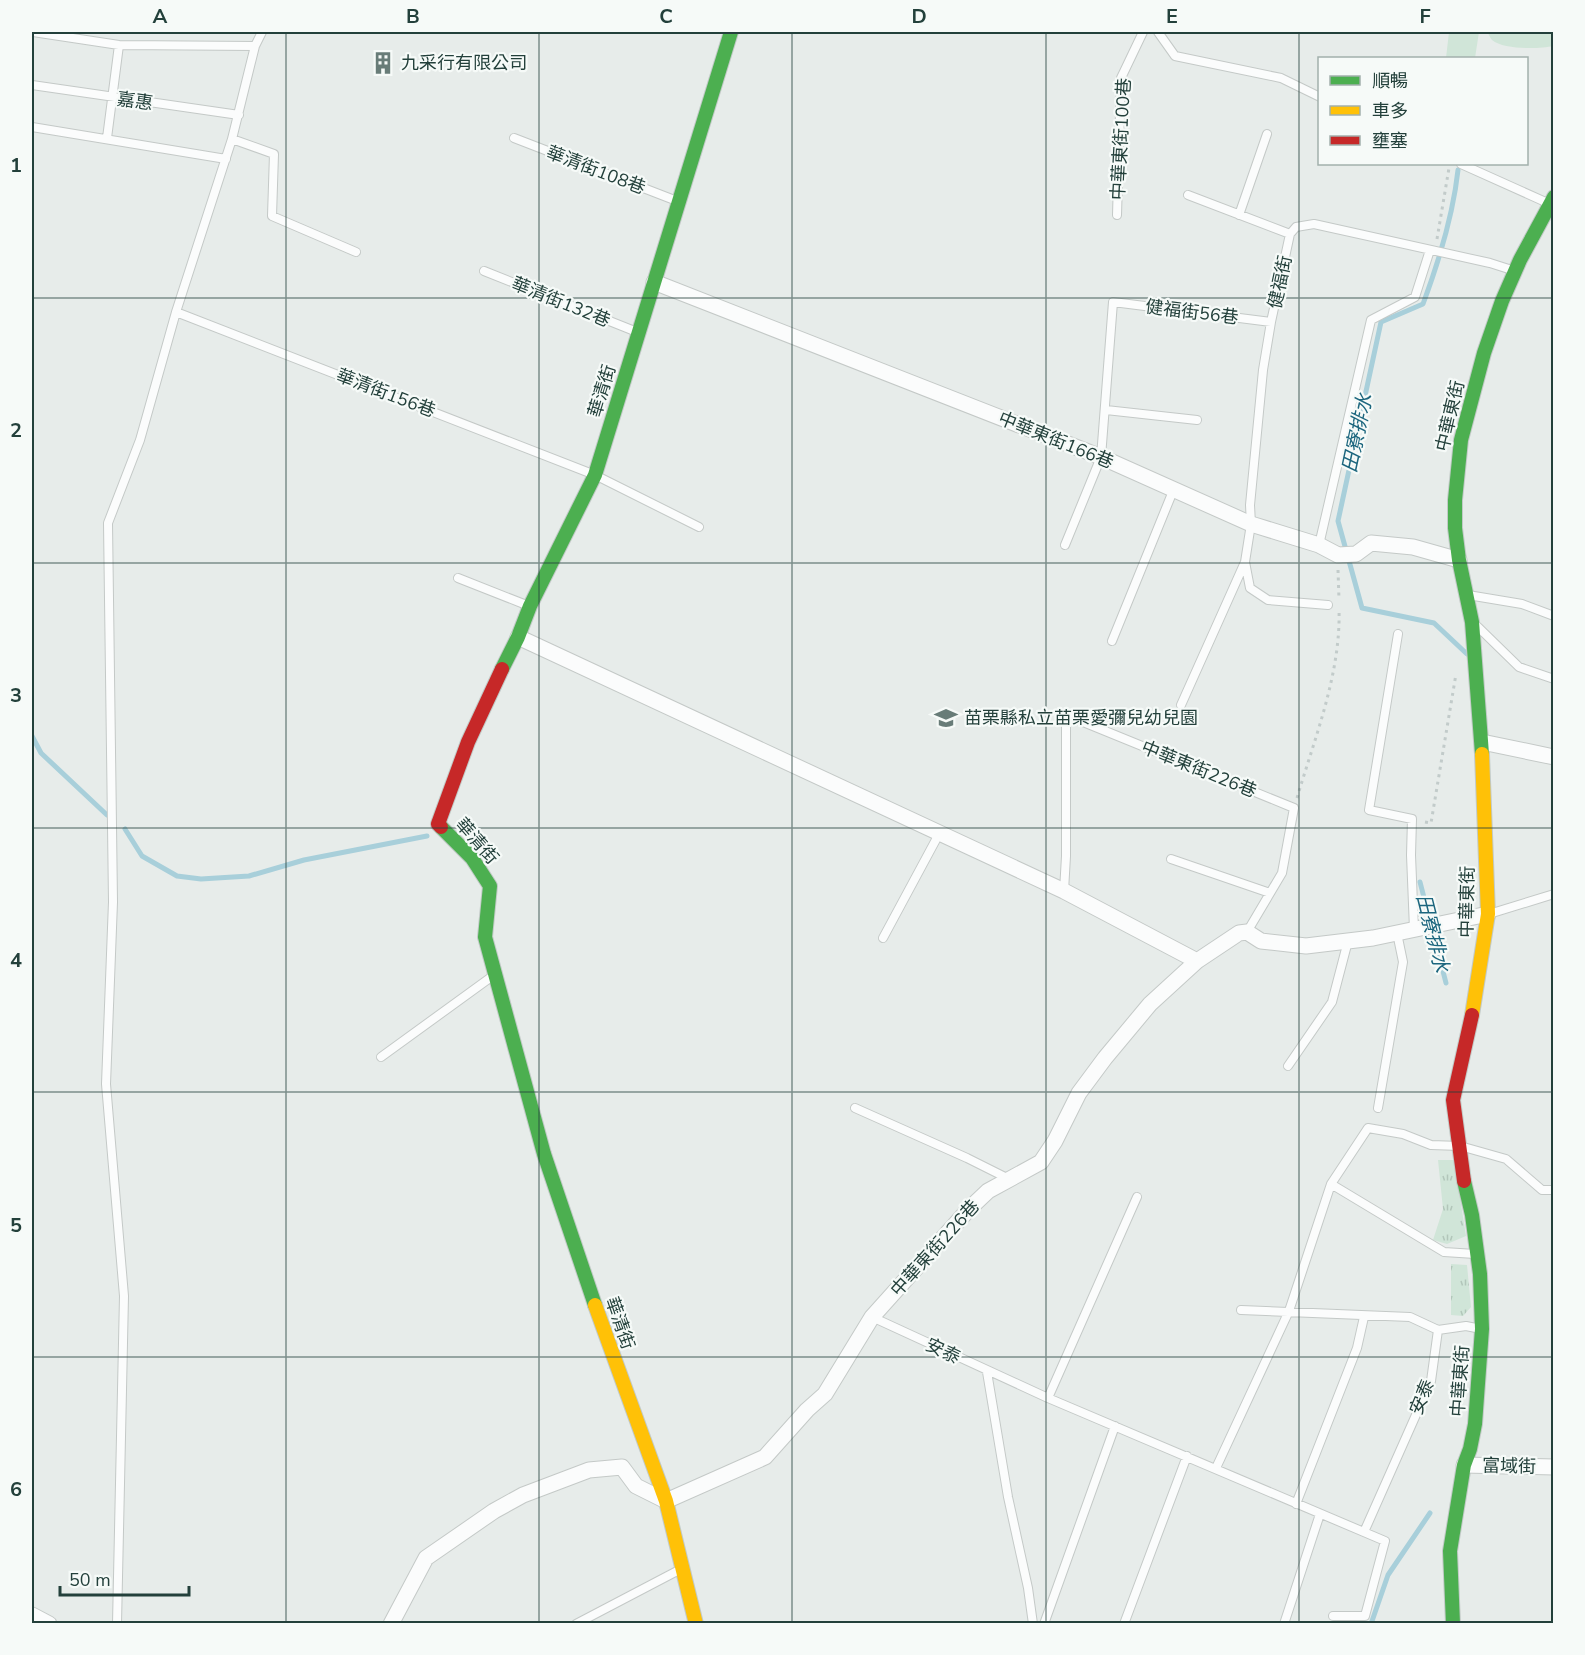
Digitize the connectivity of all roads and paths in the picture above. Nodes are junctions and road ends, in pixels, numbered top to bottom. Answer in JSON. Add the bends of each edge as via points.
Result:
{"nodes":[{"id":1,"x":33,"y":32,"type":"edge"},
{"id":2,"x":262,"y":32,"type":"edge"},
{"id":3,"x":730,"y":32,"type":"edge"},
{"id":4,"x":1143,"y":32,"type":"edge"},
{"id":5,"x":1158,"y":32,"type":"edge"},
{"id":6,"x":119,"y":45,"type":"junction"},
{"id":7,"x":255,"y":46,"type":"junction"},
{"id":8,"x":32,"y":85,"type":"edge"},
{"id":9,"x":1318,"y":96,"type":"edge"},
{"id":10,"x":114,"y":98,"type":"junction"},
{"id":11,"x":239,"y":115,"type":"junction"},
{"id":12,"x":32,"y":127,"type":"edge"},
{"id":13,"x":1267,"y":134,"type":"dead end"},
{"id":14,"x":107,"y":138,"type":"junction"},
{"id":15,"x":514,"y":138,"type":"dead end"},
{"id":16,"x":232,"y":139,"type":"junction"},
{"id":17,"x":226,"y":159,"type":"junction"},
{"id":18,"x":1450,"y":165,"type":"edge"},
{"id":19,"x":1464,"y":165,"type":"edge"},
{"id":20,"x":1188,"y":195,"type":"dead end"},
{"id":21,"x":1552,"y":200,"type":"edge"},
{"id":22,"x":678,"y":202,"type":"junction"},
{"id":23,"x":1117,"y":215,"type":"dead end"},
{"id":24,"x":1239,"y":215,"type":"junction"},
{"id":25,"x":1290,"y":234,"type":"junction"},
{"id":26,"x":1432,"y":250,"type":"junction"},
{"id":27,"x":356,"y":252,"type":"dead end"},
{"id":28,"x":484,"y":271,"type":"dead end"},
{"id":29,"x":1515,"y":271,"type":"junction"},
{"id":30,"x":654,"y":282,"type":"junction"},
{"id":31,"x":176,"y":312,"type":"junction"},
{"id":32,"x":1271,"y":322,"type":"junction"},
{"id":33,"x":639,"y":332,"type":"junction"},
{"id":34,"x":1106,"y":410,"type":"junction"},
{"id":35,"x":1197,"y":420,"type":"dead end"},
{"id":36,"x":1101,"y":457,"type":"junction"},
{"id":37,"x":595,"y":475,"type":"junction"},
{"id":38,"x":1173,"y":491,"type":"junction"},
{"id":39,"x":1251,"y":524,"type":"junction"},
{"id":40,"x":699,"y":527,"type":"dead end"},
{"id":41,"x":1065,"y":545,"type":"dead end"},
{"id":42,"x":1319,"y":545,"type":"junction"},
{"id":43,"x":1338,"y":555,"type":"junction"},
{"id":44,"x":1459,"y":560,"type":"junction"},
{"id":45,"x":1245,"y":562,"type":"junction"},
{"id":46,"x":458,"y":578,"type":"dead end"},
{"id":47,"x":1465,"y":594,"type":"junction"},
{"id":48,"x":1328,"y":605,"type":"dead end"},
{"id":49,"x":530,"y":606,"type":"junction"},
{"id":50,"x":1554,"y":616,"type":"edge"},
{"id":51,"x":1472,"y":622,"type":"junction"},
{"id":52,"x":1398,"y":634,"type":"dead end"},
{"id":53,"x":518,"y":638,"type":"junction"},
{"id":54,"x":1112,"y":641,"type":"dead end"},
{"id":55,"x":1458,"y":666,"type":"dead end"},
{"id":56,"x":1554,"y":679,"type":"edge"},
{"id":57,"x":1181,"y":705,"type":"dead end"},
{"id":58,"x":1482,"y":742,"type":"junction"},
{"id":59,"x":1554,"y":757,"type":"edge"},
{"id":60,"x":1294,"y":808,"type":"junction"},
{"id":61,"x":1412,"y":819,"type":"junction"},
{"id":62,"x":939,"y":834,"type":"junction"},
{"id":63,"x":1171,"y":860,"type":"dead end"},
{"id":64,"x":1064,"y":891,"type":"junction"},
{"id":65,"x":1270,"y":893,"type":"junction"},
{"id":66,"x":1554,"y":894,"type":"edge"},
{"id":67,"x":1488,"y":914,"type":"junction"},
{"id":68,"x":1418,"y":928,"type":"junction"},
{"id":69,"x":1247,"y":932,"type":"junction"},
{"id":70,"x":1397,"y":933,"type":"junction"},
{"id":71,"x":883,"y":938,"type":"dead end"},
{"id":72,"x":1348,"y":941,"type":"junction"},
{"id":73,"x":1197,"y":961,"type":"junction"},
{"id":74,"x":495,"y":974,"type":"junction"},
{"id":75,"x":381,"y":1057,"type":"dead end"},
{"id":76,"x":1288,"y":1066,"type":"dead end"},
{"id":77,"x":855,"y":1108,"type":"dead end"},
{"id":78,"x":1377,"y":1108,"type":"dead end"},
{"id":79,"x":1460,"y":1146,"type":"junction"},
{"id":80,"x":1010,"y":1179,"type":"junction"},
{"id":81,"x":1330,"y":1185,"type":"junction"},
{"id":82,"x":1554,"y":1191,"type":"edge"},
{"id":83,"x":1137,"y":1197,"type":"dead end"},
{"id":84,"x":1476,"y":1254,"type":"junction"},
{"id":85,"x":1241,"y":1310,"type":"dead end"},
{"id":86,"x":1289,"y":1311,"type":"junction"},
{"id":87,"x":872,"y":1317,"type":"junction"},
{"id":88,"x":1364,"y":1317,"type":"junction"},
{"id":89,"x":1482,"y":1329,"type":"junction"},
{"id":90,"x":1438,"y":1330,"type":"junction"},
{"id":91,"x":987,"y":1372,"type":"junction"},
{"id":92,"x":1048,"y":1398,"type":"junction"},
{"id":93,"x":1115,"y":1426,"type":"junction"},
{"id":94,"x":1187,"y":1456,"type":"junction"},
{"id":95,"x":1464,"y":1465,"type":"junction"},
{"id":96,"x":1554,"y":1467,"type":"edge"},
{"id":97,"x":1216,"y":1468,"type":"junction"},
{"id":98,"x":666,"y":1501,"type":"junction"},
{"id":99,"x":1296,"y":1504,"type":"junction"},
{"id":100,"x":1320,"y":1514,"type":"junction"},
{"id":101,"x":1364,"y":1532,"type":"junction"},
{"id":102,"x":682,"y":1569,"type":"junction"},
{"id":103,"x":32,"y":1615,"type":"edge"},
{"id":104,"x":1333,"y":1616,"type":"dead end"},
{"id":105,"x":1453,"y":1622,"type":"edge"},
{"id":106,"x":49,"y":1623,"type":"edge"},
{"id":107,"x":117,"y":1623,"type":"edge"},
{"id":108,"x":391,"y":1623,"type":"edge"},
{"id":109,"x":576,"y":1623,"type":"edge"},
{"id":110,"x":696,"y":1623,"type":"edge"},
{"id":111,"x":1034,"y":1623,"type":"edge"},
{"id":112,"x":1044,"y":1623,"type":"edge"},
{"id":113,"x":1124,"y":1623,"type":"edge"},
{"id":114,"x":1284,"y":1623,"type":"edge"}],
"edges":[{"from":1,"to":6,"type":"lane"},
{"from":2,"to":7,"type":"lane"},
{"from":3,"to":22,"type":"street","name":"華清街"},
{"from":4,"to":23,"type":"lane","name":"中華東街100巷","via":[[1121,78]]},
{"from":5,"to":9,"type":"lane","via":[[1175,56],[1281,78]]},
{"from":6,"to":7,"type":"lane"},
{"from":6,"to":10,"type":"lane"},
{"from":7,"to":11,"type":"lane"},
{"from":8,"to":10,"type":"lane","name":"嘉惠"},
{"from":10,"to":11,"type":"lane","name":"嘉惠"},
{"from":10,"to":14,"type":"lane"},
{"from":11,"to":16,"type":"lane"},
{"from":12,"to":14,"type":"lane"},
{"from":13,"to":24,"type":"lane"},
{"from":14,"to":17,"type":"lane"},
{"from":15,"to":22,"type":"lane","name":"華清街108巷"},
{"from":16,"to":17,"type":"lane"},
{"from":16,"to":27,"type":"lane","via":[[274,154],[272,216]]},
{"from":17,"to":31,"type":"lane"},
{"from":18,"to":26,"type":"path"},
{"from":19,"to":21,"type":"lane"},
{"from":20,"to":24,"type":"lane"},
{"from":21,"to":29,"type":"street","name":"中華東街"},
{"from":22,"to":30,"type":"street","name":"華清街"},
{"from":24,"to":25,"type":"lane"},
{"from":25,"to":26,"type":"lane","name":"健福街","via":[[1296,227],[1314,224]]},
{"from":25,"to":32,"type":"lane","name":"健福街"},
{"from":26,"to":29,"type":"lane","name":"健福街"},
{"from":26,"to":42,"type":"lane","via":[[1415,297],[1371,320]]},
{"from":28,"to":33,"type":"lane","name":"華清街132巷"},
{"from":29,"to":44,"type":"street","name":"中華東街","via":[[1484,353],[1461,440],[1455,500]]},
{"from":30,"to":33,"type":"street","name":"華清街"},
{"from":30,"to":36,"type":"street","name":"中華東街166巷"},
{"from":31,"to":37,"type":"lane","name":"華清街156巷"},
{"from":31,"to":107,"type":"lane","via":[[140,440],[108,523],[113,902],[106,1084],[124,1296]]},
{"from":32,"to":34,"type":"lane","name":"健福街56巷","via":[[1113,302]]},
{"from":32,"to":39,"type":"lane","name":"健福街","via":[[1259,404]]},
{"from":33,"to":37,"type":"street","name":"華清街"},
{"from":34,"to":35,"type":"lane"},
{"from":34,"to":36,"type":"lane"},
{"from":36,"to":38,"type":"street","name":"中華東街166巷"},
{"from":36,"to":41,"type":"lane"},
{"from":37,"to":40,"type":"lane","name":"華清街156巷"},
{"from":37,"to":49,"type":"street","name":"華清街"},
{"from":38,"to":39,"type":"street","name":"中華東街166巷"},
{"from":38,"to":54,"type":"lane"},
{"from":39,"to":42,"type":"street","name":"中華東街166巷"},
{"from":39,"to":45,"type":"lane","name":"健福街"},
{"from":42,"to":43,"type":"street","name":"中華東街166巷"},
{"from":43,"to":44,"type":"street","via":[[1356,554],[1371,543],[1413,547]]},
{"from":43,"to":60,"type":"path","via":[[1340,623],[1332,679]]},
{"from":44,"to":47,"type":"street","name":"中華東街"},
{"from":45,"to":48,"type":"lane","name":"健福街","via":[[1250,588],[1268,600]]},
{"from":45,"to":57,"type":"lane","name":"健福街"},
{"from":46,"to":49,"type":"lane"},
{"from":47,"to":50,"type":"lane","via":[[1522,604]]},
{"from":47,"to":51,"type":"street","name":"中華東街"},
{"from":49,"to":53,"type":"street","name":"華清街"},
{"from":51,"to":56,"type":"lane","via":[[1519,667]]},
{"from":51,"to":58,"type":"street","name":"中華東街"},
{"from":52,"to":61,"type":"lane","via":[[1369,810]]},
{"from":53,"to":62,"type":"street"},
{"from":53,"to":74,"type":"street","name":"華清街","via":[[468,742],[438,824],[472,858],[490,886],[485,937]]},
{"from":55,"to":61,"type":"path","via":[[1431,823]]},
{"from":58,"to":59,"type":"street"},
{"from":58,"to":67,"type":"street","name":"中華東街"},
{"from":60,"to":64,"type":"lane","name":"中華東街226巷","via":[[1066,715]]},
{"from":60,"to":65,"type":"lane","via":[[1282,873]]},
{"from":61,"to":68,"type":"lane"},
{"from":62,"to":64,"type":"street"},
{"from":62,"to":71,"type":"lane"},
{"from":63,"to":65,"type":"lane"},
{"from":64,"to":73,"type":"street"},
{"from":65,"to":69,"type":"lane"},
{"from":66,"to":67,"type":"lane"},
{"from":67,"to":68,"type":"street"},
{"from":67,"to":79,"type":"street","name":"中華東街","via":[[1473,1012],[1453,1100]]},
{"from":68,"to":70,"type":"street"},
{"from":69,"to":72,"type":"street","via":[[1261,941],[1306,946]]},
{"from":69,"to":73,"type":"street","name":"中華東街226巷","via":[[1239,933]]},
{"from":70,"to":72,"type":"street"},
{"from":70,"to":78,"type":"lane","via":[[1403,962]]},
{"from":72,"to":76,"type":"lane","via":[[1332,1002]]},
{"from":73,"to":80,"type":"street","name":"中華東街226巷","via":[[1150,1004],[1105,1058],[1079,1093],[1041,1162]]},
{"from":74,"to":75,"type":"lane"},
{"from":74,"to":98,"type":"street","name":"華清街","via":[[544,1155]]},
{"from":77,"to":80,"type":"lane"},
{"from":79,"to":81,"type":"lane","via":[[1431,1145],[1403,1134],[1368,1128]]},
{"from":79,"to":82,"type":"lane","via":[[1506,1159],[1542,1190]]},
{"from":79,"to":84,"type":"street","name":"中華東街"},
{"from":80,"to":87,"type":"street","name":"中華東街226巷","via":[[988,1191],[969,1209]]},
{"from":81,"to":84,"type":"lane","via":[[1444,1252]]},
{"from":81,"to":86,"type":"lane"},
{"from":83,"to":92,"type":"lane"},
{"from":84,"to":89,"type":"street","name":"中華東街"},
{"from":85,"to":86,"type":"lane"},
{"from":86,"to":88,"type":"lane"},
{"from":86,"to":97,"type":"lane"},
{"from":87,"to":91,"type":"lane","name":"安泰"},
{"from":87,"to":98,"type":"street","name":"中華東街226巷","via":[[825,1394],[765,1457]]},
{"from":88,"to":90,"type":"lane","via":[[1410,1317]]},
{"from":88,"to":99,"type":"lane","via":[[1357,1348]]},
{"from":89,"to":90,"type":"lane","via":[[1466,1326]]},
{"from":89,"to":95,"type":"street","name":"中華東街","via":[[1475,1425]]},
{"from":90,"to":101,"type":"lane","name":"安泰","via":[[1431,1381]]},
{"from":91,"to":92,"type":"lane","name":"安泰"},
{"from":91,"to":111,"type":"lane"},
{"from":92,"to":93,"type":"lane","name":"安泰"},
{"from":93,"to":94,"type":"lane","name":"安泰"},
{"from":93,"to":112,"type":"lane"},
{"from":94,"to":97,"type":"lane","name":"安泰"},
{"from":94,"to":113,"type":"lane"},
{"from":95,"to":96,"type":"street","name":"富域街"},
{"from":95,"to":105,"type":"street","name":"中華東街","via":[[1450,1551]]},
{"from":97,"to":99,"type":"lane","name":"安泰"},
{"from":98,"to":102,"type":"street","name":"華清街"},
{"from":98,"to":108,"type":"street","via":[[636,1486],[622,1467],[589,1470],[523,1495],[426,1558]]},
{"from":99,"to":100,"type":"lane","name":"安泰"},
{"from":100,"to":101,"type":"lane","name":"安泰"},
{"from":100,"to":114,"type":"lane"},
{"from":101,"to":104,"type":"lane","name":"安泰","via":[[1385,1541],[1365,1616]]},
{"from":102,"to":109,"type":"lane"},
{"from":102,"to":110,"type":"street","name":"華清街"},
{"from":103,"to":106,"type":"street"}]}
